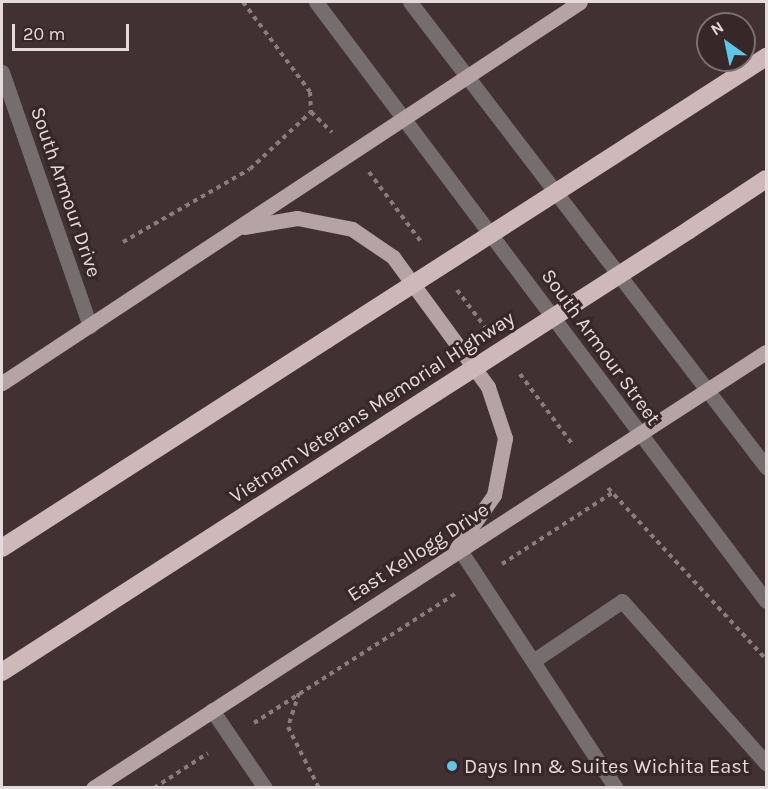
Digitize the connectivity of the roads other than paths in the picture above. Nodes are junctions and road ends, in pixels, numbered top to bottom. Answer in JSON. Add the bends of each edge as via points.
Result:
{"nodes":[{"id":1,"x":316,"y":2,"type":"edge"},
{"id":2,"x":410,"y":2,"type":"edge"},
{"id":3,"x":580,"y":2,"type":"edge"},
{"id":4,"x":766,"y":57,"type":"edge"},
{"id":5,"x":2,"y":72,"type":"edge"},
{"id":6,"x":467,"y":75,"type":"junction"},
{"id":7,"x":405,"y":115,"type":"junction"},
{"id":8,"x":766,"y":179,"type":"edge"},
{"id":9,"x":236,"y":228,"type":"junction"},
{"id":10,"x":90,"y":326,"type":"junction"},
{"id":11,"x":766,"y":352,"type":"edge"},
{"id":12,"x":2,"y":383,"type":"edge"},
{"id":13,"x":708,"y":390,"type":"junction"},
{"id":14,"x":639,"y":435,"type":"junction"},
{"id":15,"x":766,"y":467,"type":"edge"},
{"id":16,"x":2,"y":548,"type":"edge"},
{"id":17,"x":456,"y":553,"type":"junction"},
{"id":18,"x":766,"y":601,"type":"edge"},
{"id":19,"x":533,"y":661,"type":"junction"},
{"id":20,"x":2,"y":672,"type":"edge"},
{"id":21,"x":212,"y":710,"type":"junction"},
{"id":22,"x":766,"y":763,"type":"edge"},
{"id":23,"x":93,"y":788,"type":"edge"},
{"id":24,"x":265,"y":788,"type":"edge"},
{"id":25,"x":615,"y":788,"type":"edge"}],
"edges":[{"from":1,"to":7,"type":"street","name":"South Armour Street"},
{"from":2,"to":6,"type":"street"},
{"from":3,"to":6,"type":"main road"},
{"from":4,"to":16,"type":"highway","bridge":true},
{"from":5,"to":10,"type":"street","name":"South Armour Drive"},
{"from":6,"to":7,"type":"main road"},
{"from":6,"to":13,"type":"street"},
{"from":7,"to":9,"type":"main road","via":[[355,153]]},
{"from":7,"to":14,"type":"street","name":"South Armour Street"},
{"from":8,"to":20,"type":"highway","name":"Vietnam Veterans Memorial Highway","bridge":true},
{"from":9,"to":10,"type":"main road"},
{"from":9,"to":17,"type":"main road","via":[[297,218],[352,230],[393,257],[488,387],[505,438],[494,495]]},
{"from":10,"to":12,"type":"main road"},
{"from":11,"to":13,"type":"main road","name":"East Kellogg Drive"},
{"from":13,"to":14,"type":"main road","name":"East Kellogg Drive"},
{"from":13,"to":15,"type":"street"},
{"from":14,"to":17,"type":"main road","name":"East Kellogg Drive"},
{"from":14,"to":18,"type":"street","name":"South Armour Street"},
{"from":17,"to":19,"type":"street","via":[[479,578]]},
{"from":17,"to":21,"type":"main road","name":"East Kellogg Drive"},
{"from":19,"to":22,"type":"street","via":[[622,601]]},
{"from":19,"to":25,"type":"street"},
{"from":21,"to":23,"type":"main road","name":"East Kellogg Drive"},
{"from":21,"to":24,"type":"street"}]}
